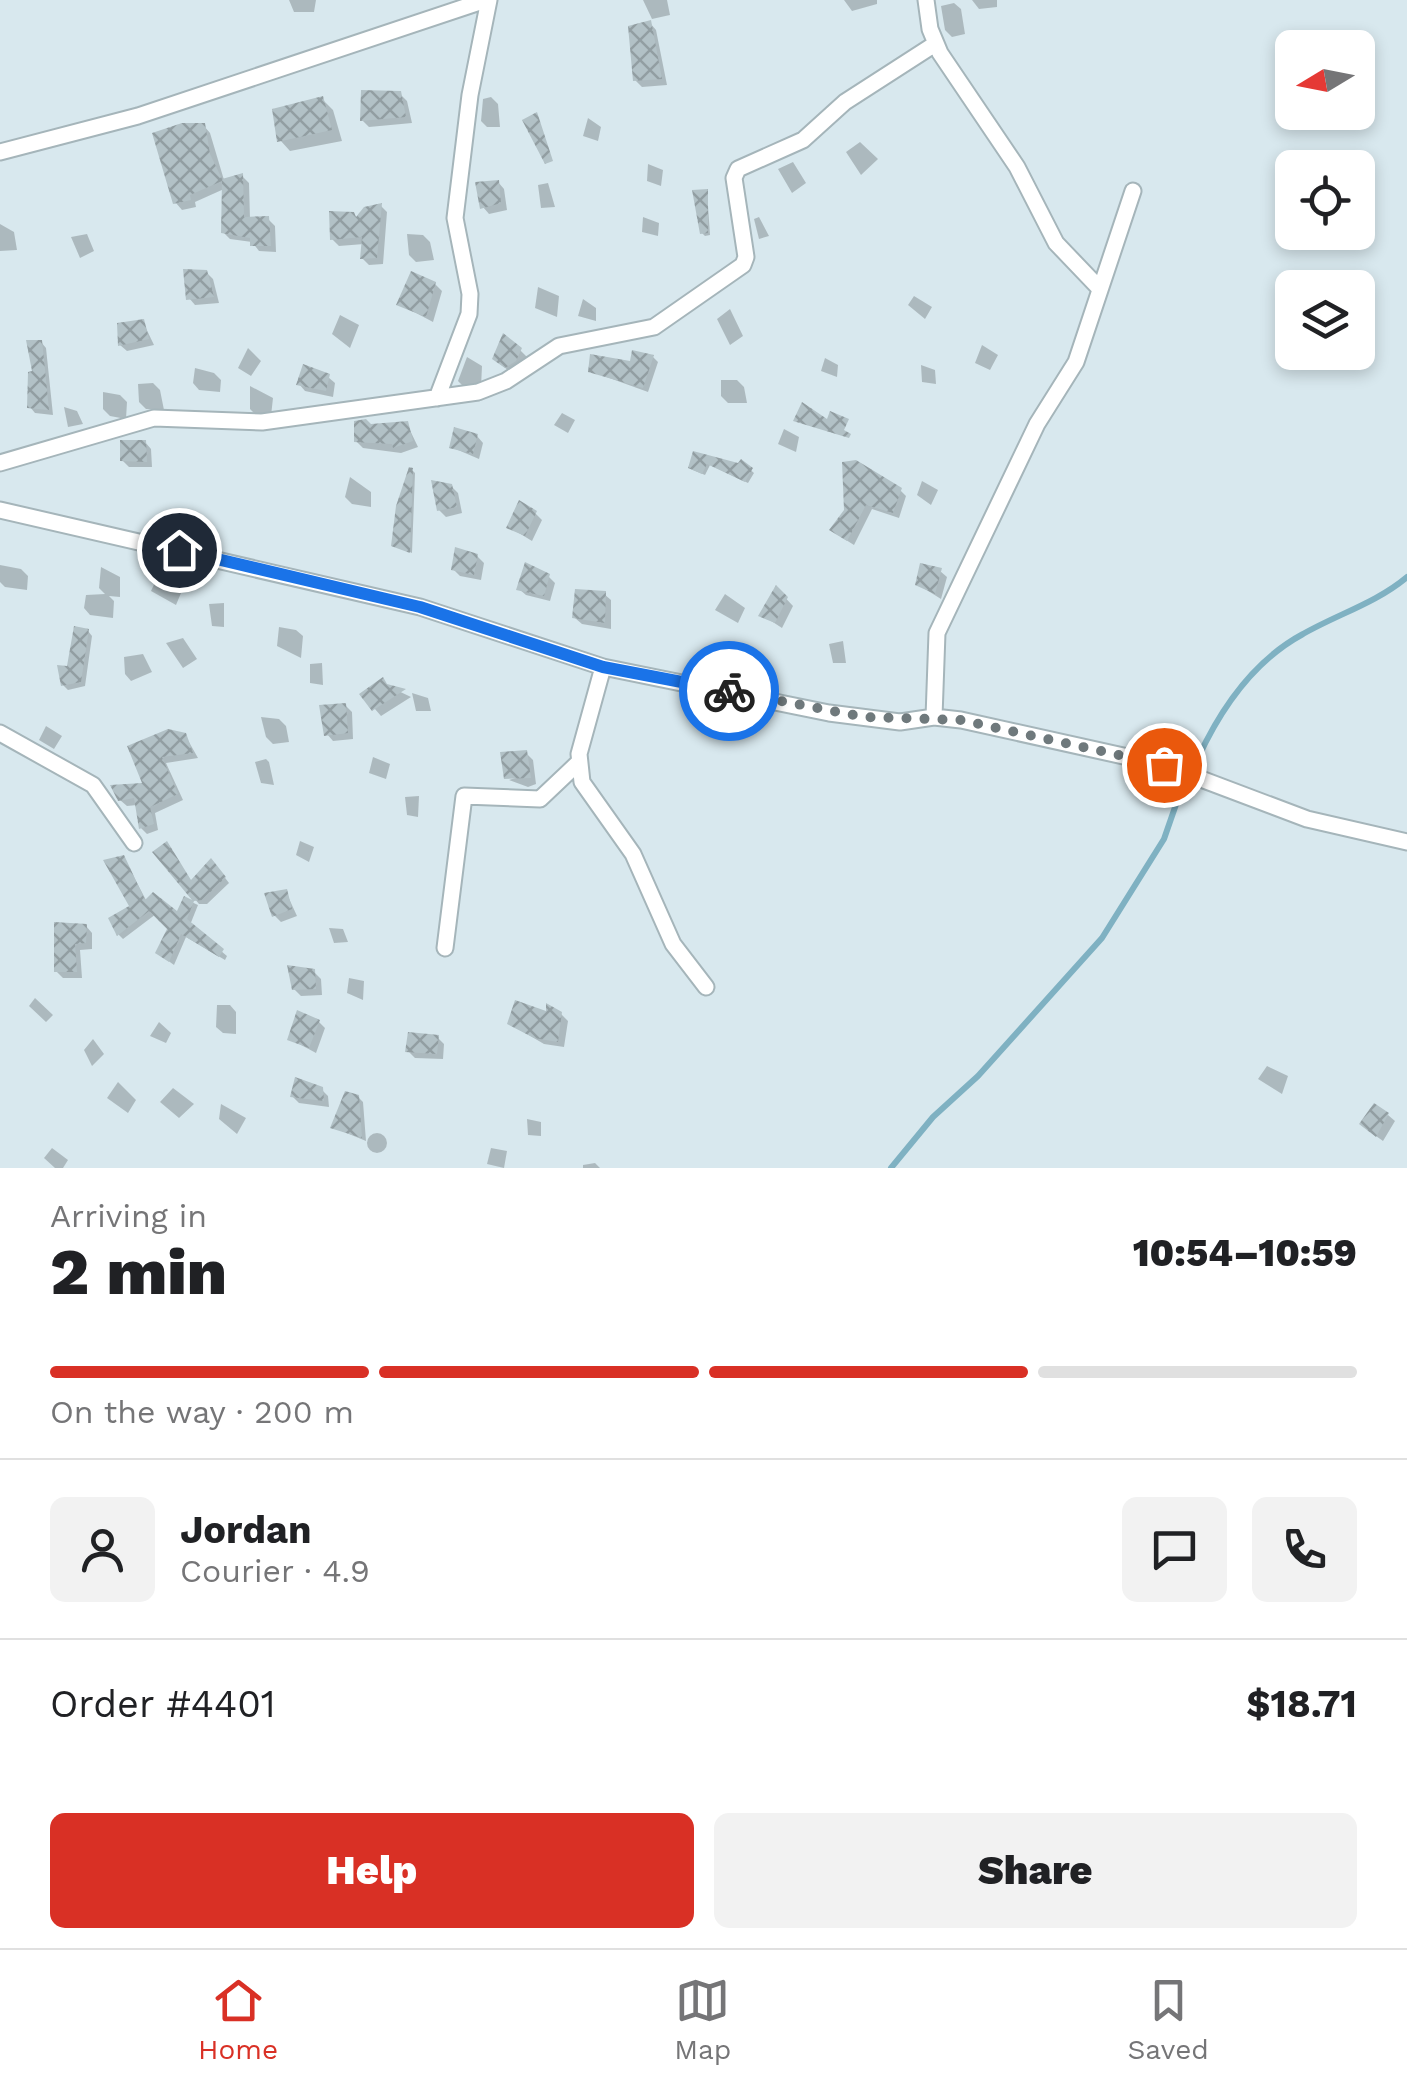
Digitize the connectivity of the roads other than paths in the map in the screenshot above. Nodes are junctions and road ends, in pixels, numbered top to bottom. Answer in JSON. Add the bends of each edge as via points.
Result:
{"nodes":[{"id":1,"x":488,"y":0,"type":"edge"},
{"id":2,"x":926,"y":0,"type":"edge"},
{"id":3,"x":935,"y":44,"type":"junction"},
{"id":4,"x":0,"y":152,"type":"edge"},
{"id":5,"x":1134,"y":191,"type":"dead end"},
{"id":6,"x":1100,"y":289,"type":"junction"},
{"id":7,"x":436,"y":398,"type":"junction"},
{"id":8,"x":0,"y":464,"type":"edge"},
{"id":9,"x":0,"y":510,"type":"edge"},
{"id":10,"x":603,"y":667,"type":"junction"},
{"id":11,"x":934,"y":716,"type":"junction"},
{"id":12,"x":0,"y":733,"type":"edge"},
{"id":13,"x":578,"y":763,"type":"junction"},
{"id":14,"x":134,"y":842,"type":"dead end"},
{"id":15,"x":1407,"y":842,"type":"edge"},
{"id":16,"x":445,"y":948,"type":"dead end"},
{"id":17,"x":706,"y":988,"type":"dead end"}],
"edges":[{"from":1,"to":4,"type":"street","via":[[138,116]]},
{"from":1,"to":7,"type":"street","via":[[455,218],[469,314]]},
{"from":2,"to":3,"type":"street"},
{"from":3,"to":6,"type":"street","via":[[1010,156],[1056,244]]},
{"from":3,"to":7,"type":"street","via":[[844,102],[803,140],[738,169],[746,257],[699,300],[654,327],[559,346],[478,392]]},
{"from":5,"to":6,"type":"street"},
{"from":6,"to":11,"type":"street","via":[[1076,362],[1037,424],[937,633]]},
{"from":7,"to":8,"type":"street","via":[[262,422],[154,418]]},
{"from":9,"to":10,"type":"street","via":[[420,607]]},
{"from":10,"to":11,"type":"street","via":[[829,713],[900,722]]},
{"from":10,"to":13,"type":"street"},
{"from":11,"to":15,"type":"street","via":[[1125,755],[1307,819]]},
{"from":12,"to":14,"type":"street","via":[[92,785]]},
{"from":13,"to":16,"type":"street","via":[[540,799],[464,796]]},
{"from":13,"to":17,"type":"street","via":[[593,803],[644,874],[673,944]]}]}
